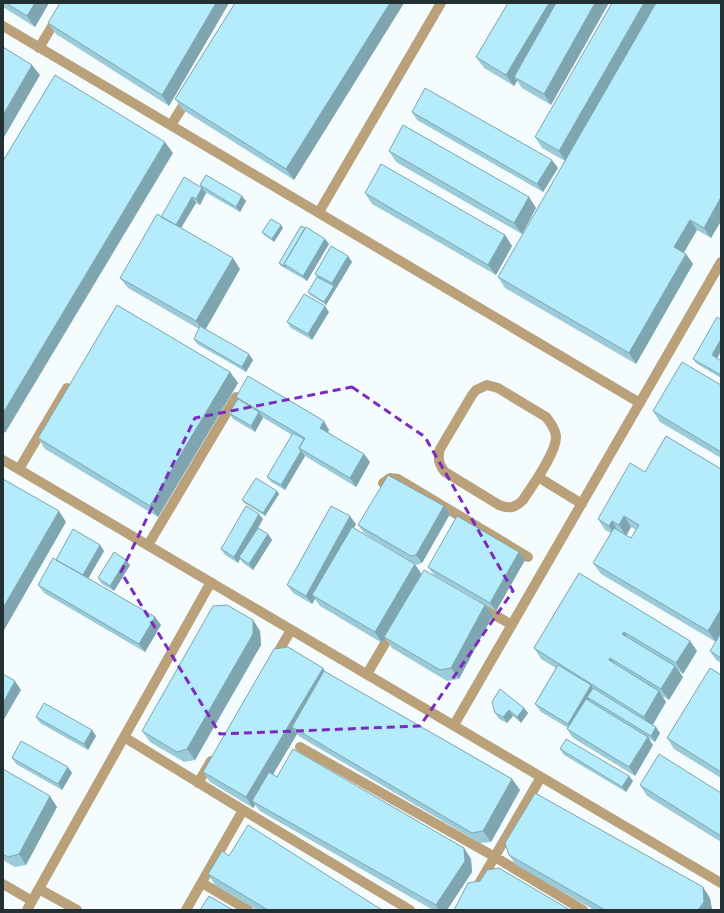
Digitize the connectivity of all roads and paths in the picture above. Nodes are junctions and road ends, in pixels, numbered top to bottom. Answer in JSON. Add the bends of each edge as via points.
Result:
{"nodes":[{"id":1,"x":66,"y":3,"type":"edge"},
{"id":2,"x":441,"y":3,"type":"edge"},
{"id":3,"x":3,"y":26,"type":"edge"},
{"id":4,"x":39,"y":48,"type":"junction"},
{"id":5,"x":193,"y":90,"type":"edge"},
{"id":6,"x":171,"y":126,"type":"junction"},
{"id":7,"x":319,"y":212,"type":"junction"},
{"id":8,"x":721,"y":262,"type":"edge"},
{"id":9,"x":75,"y":376,"type":"edge"},
{"id":10,"x":236,"y":397,"type":"edge"},
{"id":11,"x":640,"y":403,"type":"junction"},
{"id":12,"x":3,"y":460,"type":"edge"},
{"id":13,"x":19,"y":469,"type":"junction"},
{"id":14,"x":538,"y":477,"type":"junction"},
{"id":15,"x":380,"y":489,"type":"edge"},
{"id":16,"x":582,"y":504,"type":"junction"},
{"id":17,"x":148,"y":545,"type":"junction"},
{"id":18,"x":528,"y":557,"type":"dead end"},
{"id":19,"x":211,"y":582,"type":"junction"},
{"id":20,"x":470,"y":600,"type":"edge"},
{"id":21,"x":398,"y":621,"type":"edge"},
{"id":22,"x":512,"y":625,"type":"junction"},
{"id":23,"x":291,"y":630,"type":"junction"},
{"id":24,"x":267,"y":670,"type":"edge"},
{"id":25,"x":367,"y":674,"type":"junction"},
{"id":26,"x":454,"y":725,"type":"junction"},
{"id":27,"x":124,"y":737,"type":"junction"},
{"id":28,"x":300,"y":746,"type":"edge"},
{"id":29,"x":218,"y":749,"type":"edge"},
{"id":30,"x":541,"y":777,"type":"junction"},
{"id":31,"x":198,"y":783,"type":"junction"},
{"id":32,"x":243,"y":810,"type":"junction"},
{"id":33,"x":495,"y":857,"type":"junction"},
{"id":34,"x":202,"y":882,"type":"junction"},
{"id":35,"x":721,"y":883,"type":"edge"},
{"id":36,"x":3,"y":884,"type":"edge"},
{"id":37,"x":39,"y":889,"type":"junction"},
{"id":38,"x":475,"y":890,"type":"edge"},
{"id":39,"x":32,"y":901,"type":"junction"},
{"id":40,"x":27,"y":910,"type":"edge"},
{"id":41,"x":77,"y":910,"type":"edge"},
{"id":42,"x":186,"y":910,"type":"edge"},
{"id":43,"x":248,"y":910,"type":"edge"},
{"id":44,"x":410,"y":910,"type":"edge"},
{"id":45,"x":583,"y":910,"type":"edge"}],
"edges":[{"from":1,"to":4,"type":"street"},
{"from":2,"to":7,"type":"street"},
{"from":3,"to":4,"type":"street"},
{"from":4,"to":6,"type":"street"},
{"from":5,"to":6,"type":"street"},
{"from":6,"to":7,"type":"street"},
{"from":7,"to":11,"type":"street"},
{"from":8,"to":11,"type":"street"},
{"from":9,"to":13,"type":"street"},
{"from":10,"to":17,"type":"street"},
{"from":11,"to":16,"type":"street"},
{"from":12,"to":13,"type":"street"},
{"from":13,"to":17,"type":"street"},
{"from":14,"to":14,"type":"street","via":[[556,444],[551,423],[498,388],[487,385],[476,390],[440,449],[438,459],[442,468],[505,508],[518,505]]},
{"from":14,"to":16,"type":"street"},
{"from":15,"to":18,"type":"street","via":[[386,480],[398,479],[458,520]]},
{"from":16,"to":22,"type":"street"},
{"from":17,"to":19,"type":"street"},
{"from":19,"to":23,"type":"street"},
{"from":19,"to":27,"type":"street"},
{"from":20,"to":22,"type":"street"},
{"from":21,"to":25,"type":"street"},
{"from":22,"to":26,"type":"street"},
{"from":23,"to":24,"type":"street"},
{"from":23,"to":25,"type":"street"},
{"from":25,"to":26,"type":"street"},
{"from":26,"to":30,"type":"street"},
{"from":27,"to":31,"type":"street"},
{"from":27,"to":37,"type":"street"},
{"from":28,"to":33,"type":"street"},
{"from":29,"to":31,"type":"street"},
{"from":30,"to":33,"type":"street"},
{"from":30,"to":35,"type":"street"},
{"from":31,"to":32,"type":"street"},
{"from":32,"to":34,"type":"street"},
{"from":32,"to":44,"type":"street"},
{"from":33,"to":38,"type":"street"},
{"from":33,"to":45,"type":"street"},
{"from":34,"to":42,"type":"street"},
{"from":34,"to":43,"type":"street"},
{"from":36,"to":39,"type":"street"},
{"from":37,"to":39,"type":"street"},
{"from":37,"to":41,"type":"street"},
{"from":39,"to":40,"type":"street"}]}
